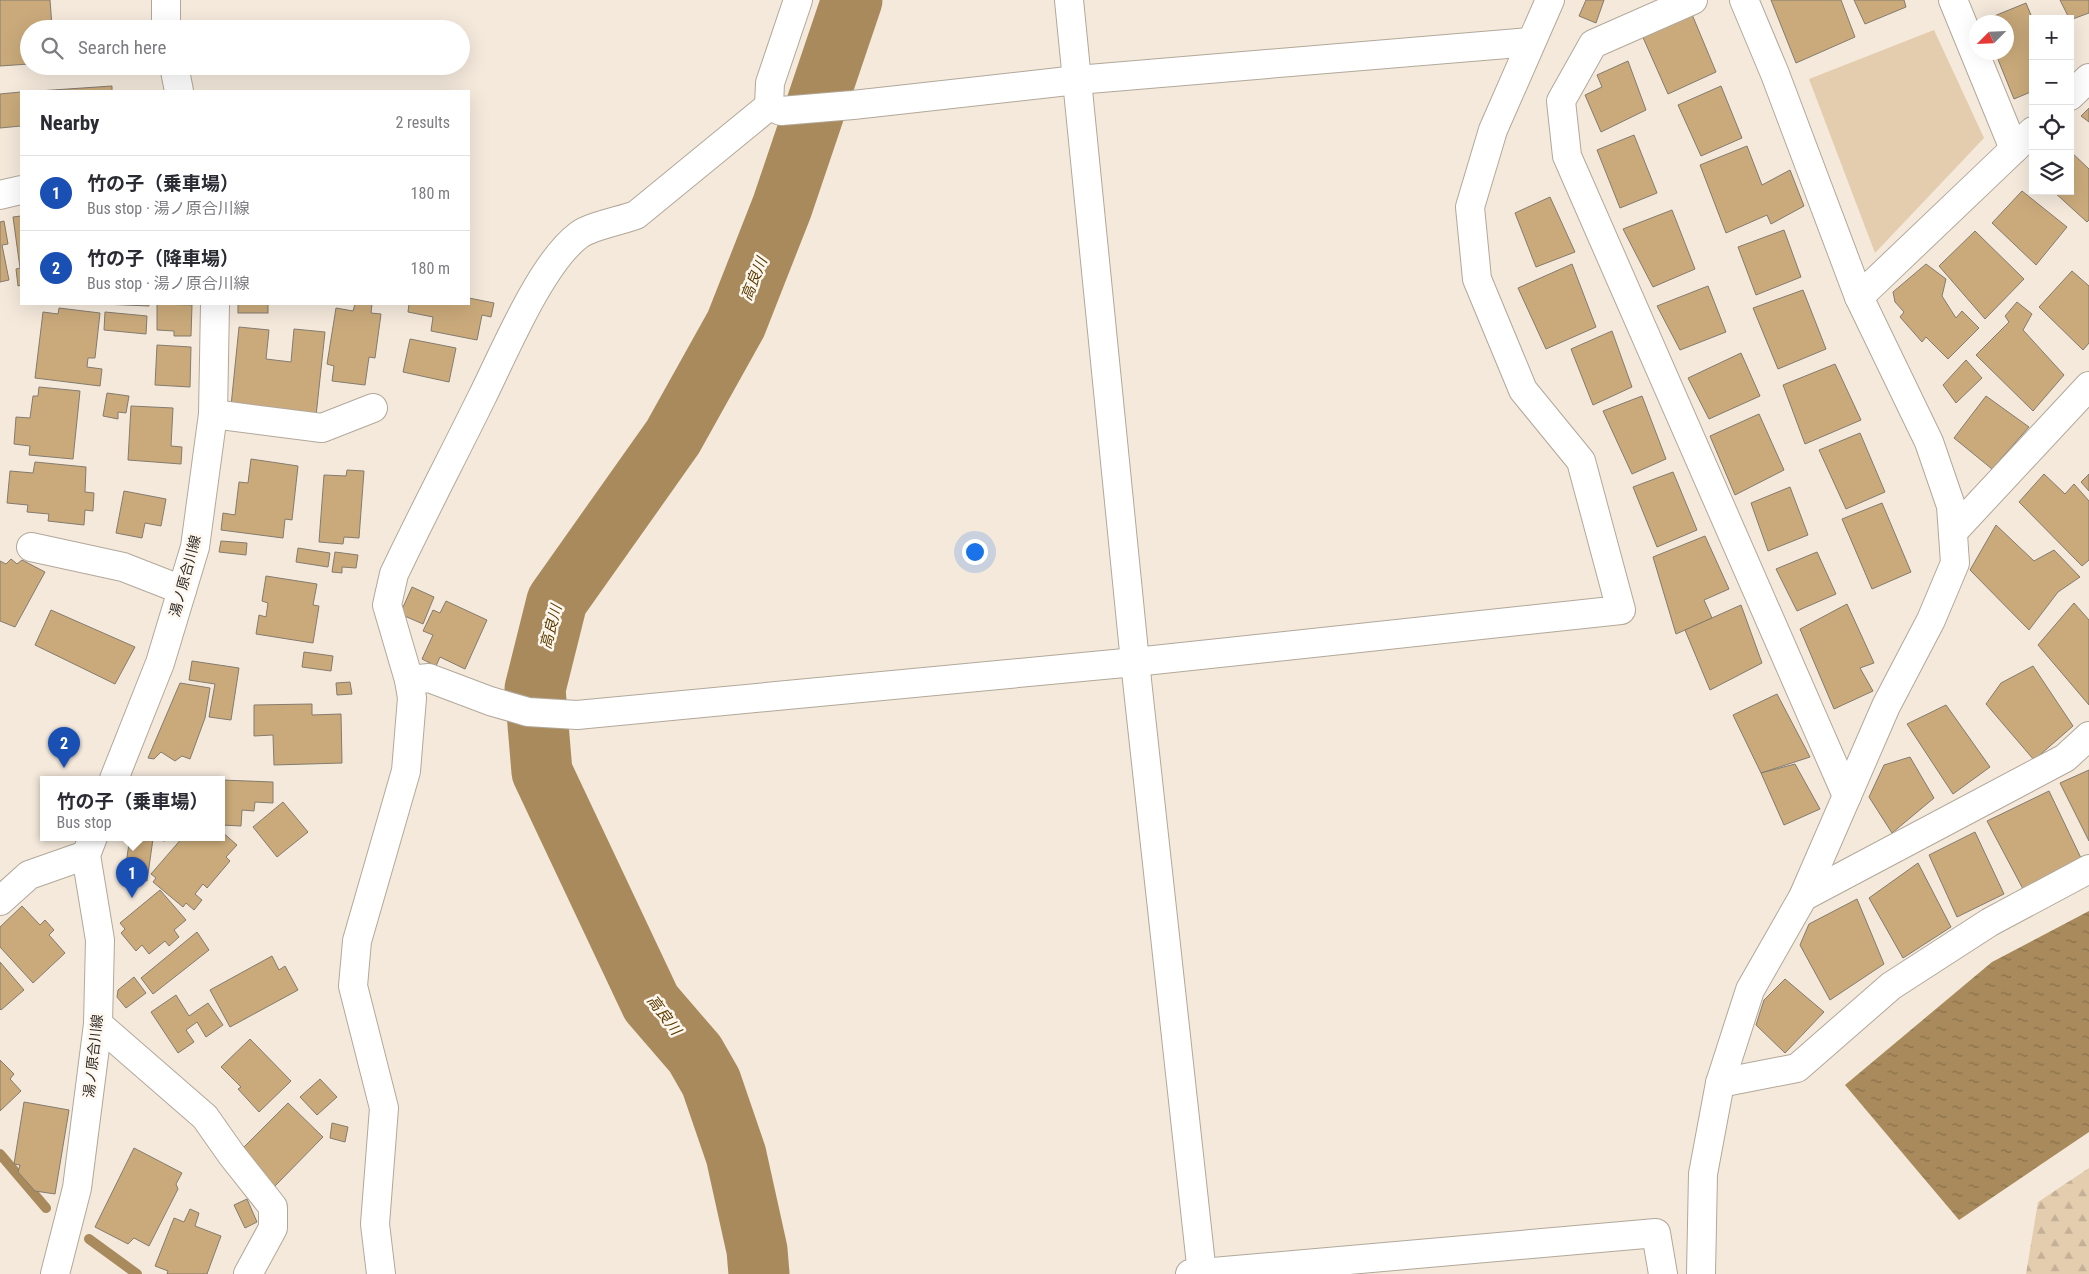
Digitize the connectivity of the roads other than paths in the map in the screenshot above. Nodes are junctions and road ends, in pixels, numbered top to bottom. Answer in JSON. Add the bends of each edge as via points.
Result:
{"nodes":[{"id":1,"x":166,"y":0,"type":"edge"},
{"id":2,"x":798,"y":0,"type":"edge"},
{"id":3,"x":1069,"y":0,"type":"edge"},
{"id":4,"x":1550,"y":0,"type":"edge"},
{"id":5,"x":1693,"y":0,"type":"edge"},
{"id":6,"x":1744,"y":0,"type":"edge"},
{"id":7,"x":1953,"y":0,"type":"edge"},
{"id":8,"x":166,"y":20,"type":"edge"},
{"id":9,"x":1530,"y":42,"type":"junction"},
{"id":10,"x":176,"y":75,"type":"edge"},
{"id":11,"x":2089,"y":78,"type":"edge"},
{"id":12,"x":1076,"y":80,"type":"junction"},
{"id":13,"x":179,"y":90,"type":"edge"},
{"id":14,"x":2074,"y":92,"type":"edge"},
{"id":15,"x":775,"y":109,"type":"junction"},
{"id":16,"x":2023,"y":140,"type":"edge"},
{"id":17,"x":20,"y":190,"type":"edge"},
{"id":18,"x":0,"y":195,"type":"edge"},
{"id":19,"x":1859,"y":297,"type":"junction"},
{"id":20,"x":215,"y":305,"type":"edge"},
{"id":21,"x":2089,"y":386,"type":"edge"},
{"id":22,"x":373,"y":408,"type":"dead end"},
{"id":23,"x":213,"y":414,"type":"junction"},
{"id":24,"x":1953,"y":532,"type":"junction"},
{"id":25,"x":31,"y":547,"type":"dead end"},
{"id":26,"x":182,"y":590,"type":"junction"},
{"id":27,"x":1134,"y":662,"type":"junction"},
{"id":28,"x":409,"y":680,"type":"junction"},
{"id":29,"x":2089,"y":736,"type":"edge"},
{"id":30,"x":115,"y":776,"type":"edge"},
{"id":31,"x":1847,"y":796,"type":"junction"},
{"id":32,"x":90,"y":846,"type":"edge"},
{"id":33,"x":2089,"y":869,"type":"edge"},
{"id":34,"x":1803,"y":897,"type":"junction"},
{"id":35,"x":0,"y":901,"type":"edge"},
{"id":36,"x":98,"y":1024,"type":"junction"},
{"id":37,"x":1720,"y":1083,"type":"junction"},
{"id":38,"x":56,"y":1274,"type":"edge"},
{"id":39,"x":248,"y":1274,"type":"edge"},
{"id":40,"x":381,"y":1274,"type":"edge"},
{"id":41,"x":1198,"y":1274,"type":"edge"},
{"id":42,"x":1663,"y":1274,"type":"edge"},
{"id":43,"x":1701,"y":1274,"type":"edge"}],
"edges":[{"from":1,"to":8,"type":"street"},
{"from":2,"to":15,"type":"street","via":[[770,83]]},
{"from":3,"to":12,"type":"street"},
{"from":4,"to":9,"type":"street"},
{"from":5,"to":31,"type":"street","via":[[1593,44],[1561,101],[1567,156]]},
{"from":6,"to":19,"type":"street"},
{"from":7,"to":16,"type":"street"},
{"from":9,"to":12,"type":"street"},
{"from":9,"to":27,"type":"street","via":[[1494,130],[1470,207],[1478,279],[1522,390],[1582,461],[1621,610]]},
{"from":10,"to":13,"type":"street"},
{"from":11,"to":14,"type":"street"},
{"from":12,"to":15,"type":"street","via":[[853,105]]},
{"from":12,"to":27,"type":"street"},
{"from":15,"to":28,"type":"street","via":[[636,215],[579,234],[555,260],[526,309],[394,574],[387,605]]},
{"from":16,"to":19,"type":"street"},
{"from":17,"to":18,"type":"street"},
{"from":19,"to":24,"type":"street","via":[[1929,442],[1950,506]]},
{"from":20,"to":23,"type":"street","name":"湯ノ原合川線"},
{"from":21,"to":24,"type":"street"},
{"from":22,"to":23,"type":"street","via":[[322,428]]},
{"from":23,"to":26,"type":"street","name":"湯ノ原合川線","via":[[195,547]]},
{"from":24,"to":31,"type":"street","via":[[1955,563]]},
{"from":25,"to":26,"type":"street","via":[[123,567]]},
{"from":26,"to":30,"type":"street","name":"湯ノ原合川線","via":[[160,663]]},
{"from":27,"to":28,"type":"street","via":[[577,715],[528,712],[429,678]]},
{"from":27,"to":41,"type":"street"},
{"from":28,"to":40,"type":"street","via":[[412,698],[406,771],[358,941],[353,986],[384,1108],[374,1224]]},
{"from":29,"to":34,"type":"street","via":[[2065,758]]},
{"from":31,"to":34,"type":"street"},
{"from":32,"to":35,"type":"street","via":[[29,875]]},
{"from":32,"to":36,"type":"street","name":"湯ノ原合川線","via":[[100,940]]},
{"from":33,"to":37,"type":"street","via":[[1990,922],[1891,986],[1797,1068]]},
{"from":34,"to":37,"type":"street","via":[[1750,990]]},
{"from":36,"to":38,"type":"street","name":"湯ノ原合川線","via":[[77,1188]]},
{"from":36,"to":39,"type":"street","via":[[205,1117],[273,1207],[273,1228]]},
{"from":37,"to":43,"type":"street","via":[[1703,1174]]},
{"from":41,"to":42,"type":"street","via":[[1656,1233]]}]}
